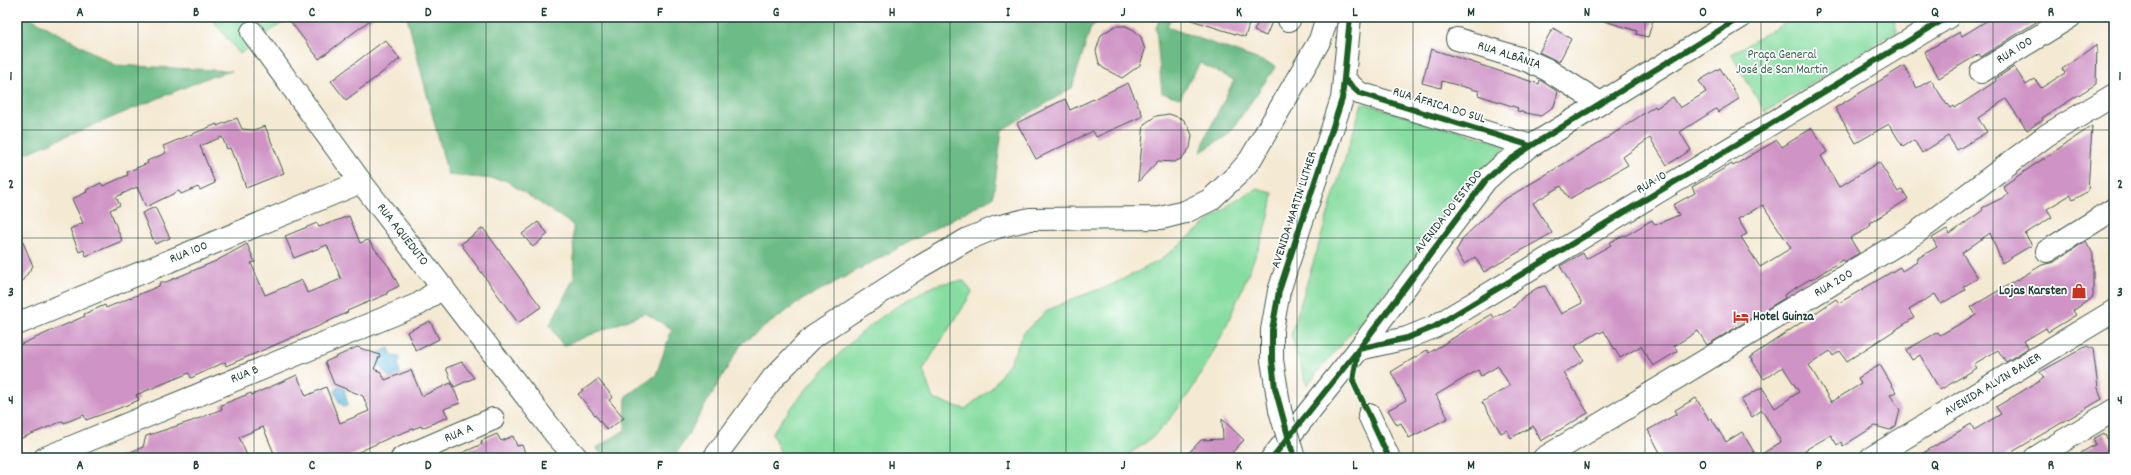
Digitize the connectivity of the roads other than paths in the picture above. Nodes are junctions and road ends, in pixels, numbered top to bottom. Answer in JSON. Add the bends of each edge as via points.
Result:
{"nodes":[{"id":1,"x":1327,"y":17,"type":"edge"},
{"id":2,"x":1350,"y":17,"type":"edge"},
{"id":3,"x":1741,"y":17,"type":"edge"},
{"id":4,"x":1948,"y":17,"type":"edge"},
{"id":5,"x":2070,"y":17,"type":"edge"},
{"id":6,"x":252,"y":32,"type":"dead end"},
{"id":7,"x":1457,"y":39,"type":"dead end"},
{"id":8,"x":1981,"y":72,"type":"dead end"},
{"id":9,"x":1345,"y":80,"type":"junction"},
{"id":10,"x":2114,"y":95,"type":"edge"},
{"id":11,"x":1600,"y":103,"type":"junction"},
{"id":12,"x":1531,"y":146,"type":"junction"},
{"id":13,"x":361,"y":182,"type":"junction"},
{"id":14,"x":2114,"y":209,"type":"edge"},
{"id":15,"x":2047,"y":251,"type":"dead end"},
{"id":16,"x":443,"y":287,"type":"junction"},
{"id":17,"x":2114,"y":311,"type":"edge"},
{"id":18,"x":17,"y":324,"type":"edge"},
{"id":19,"x":1359,"y":349,"type":"junction"},
{"id":20,"x":2114,"y":410,"type":"edge"},
{"id":21,"x":1369,"y":415,"type":"dead end"},
{"id":22,"x":493,"y":419,"type":"dead end"},
{"id":23,"x":556,"y":435,"type":"junction"},
{"id":24,"x":45,"y":458,"type":"edge"},
{"id":25,"x":402,"y":458,"type":"edge"},
{"id":26,"x":567,"y":458,"type":"edge"},
{"id":27,"x":577,"y":458,"type":"edge"},
{"id":28,"x":714,"y":458,"type":"edge"},
{"id":29,"x":1272,"y":458,"type":"edge"},
{"id":30,"x":1294,"y":458,"type":"edge"},
{"id":31,"x":1389,"y":458,"type":"edge"},
{"id":32,"x":1544,"y":458,"type":"edge"},
{"id":33,"x":1871,"y":458,"type":"edge"},
{"id":34,"x":2035,"y":458,"type":"edge"}],
"edges":[{"from":1,"to":28,"type":"street","via":[[1320,40],[1250,160],[1210,200],[1185,212],[1161,218],[1030,219],[997,227],[968,239],[918,268],[813,337],[773,378]]},
{"from":2,"to":9,"type":"street","name":"AVENIDA MARTIN LUTHER"},
{"from":3,"to":11,"type":"street","name":"AVENIDA DO ESTADO"},
{"from":4,"to":19,"type":"street","name":"RUA 10","via":[[1434,327],[1407,338]]},
{"from":5,"to":8,"type":"street","name":"RUA 100"},
{"from":6,"to":13,"type":"street","name":"RUA AQUEDUTO"},
{"from":7,"to":11,"type":"street","name":"RUA ALBÂNIA","via":[[1526,60],[1546,69]]},
{"from":9,"to":12,"type":"street","name":"RUA ÁFRICA DO SUL","via":[[1359,93]]},
{"from":9,"to":30,"type":"street","name":"AVENIDA MARTIN LUTHER","bridge":true,"via":[[1334,126],[1279,292],[1272,330],[1272,360],[1280,410]]},
{"from":10,"to":32,"type":"street","name":"RUA 200","via":[[2047,135],[1916,233]]},
{"from":11,"to":12,"type":"street","name":"AVENIDA DO ESTADO"},
{"from":12,"to":19,"type":"street","name":"AVENIDA DO ESTADO","via":[[1486,180]]},
{"from":13,"to":16,"type":"street","name":"RUA AQUEDUTO"},
{"from":13,"to":18,"type":"street","name":"RUA 100"},
{"from":14,"to":15,"type":"street"},
{"from":16,"to":23,"type":"street","name":"RUA AQUEDUTO"},
{"from":16,"to":24,"type":"street","name":"RUA B","via":[[419,304]]},
{"from":17,"to":33,"type":"street","name":"AVENIDA ALVIN BAUER"},
{"from":19,"to":29,"type":"street","name":"AVENIDA DO ESTADO"},
{"from":20,"to":34,"type":"street"},
{"from":21,"to":31,"type":"street"},
{"from":22,"to":25,"type":"street","name":"RUA A"},
{"from":23,"to":26,"type":"street","name":"RUA AQUEDUTO"},
{"from":23,"to":27,"type":"street","name":"RUA AQUEDUTO"}]}
